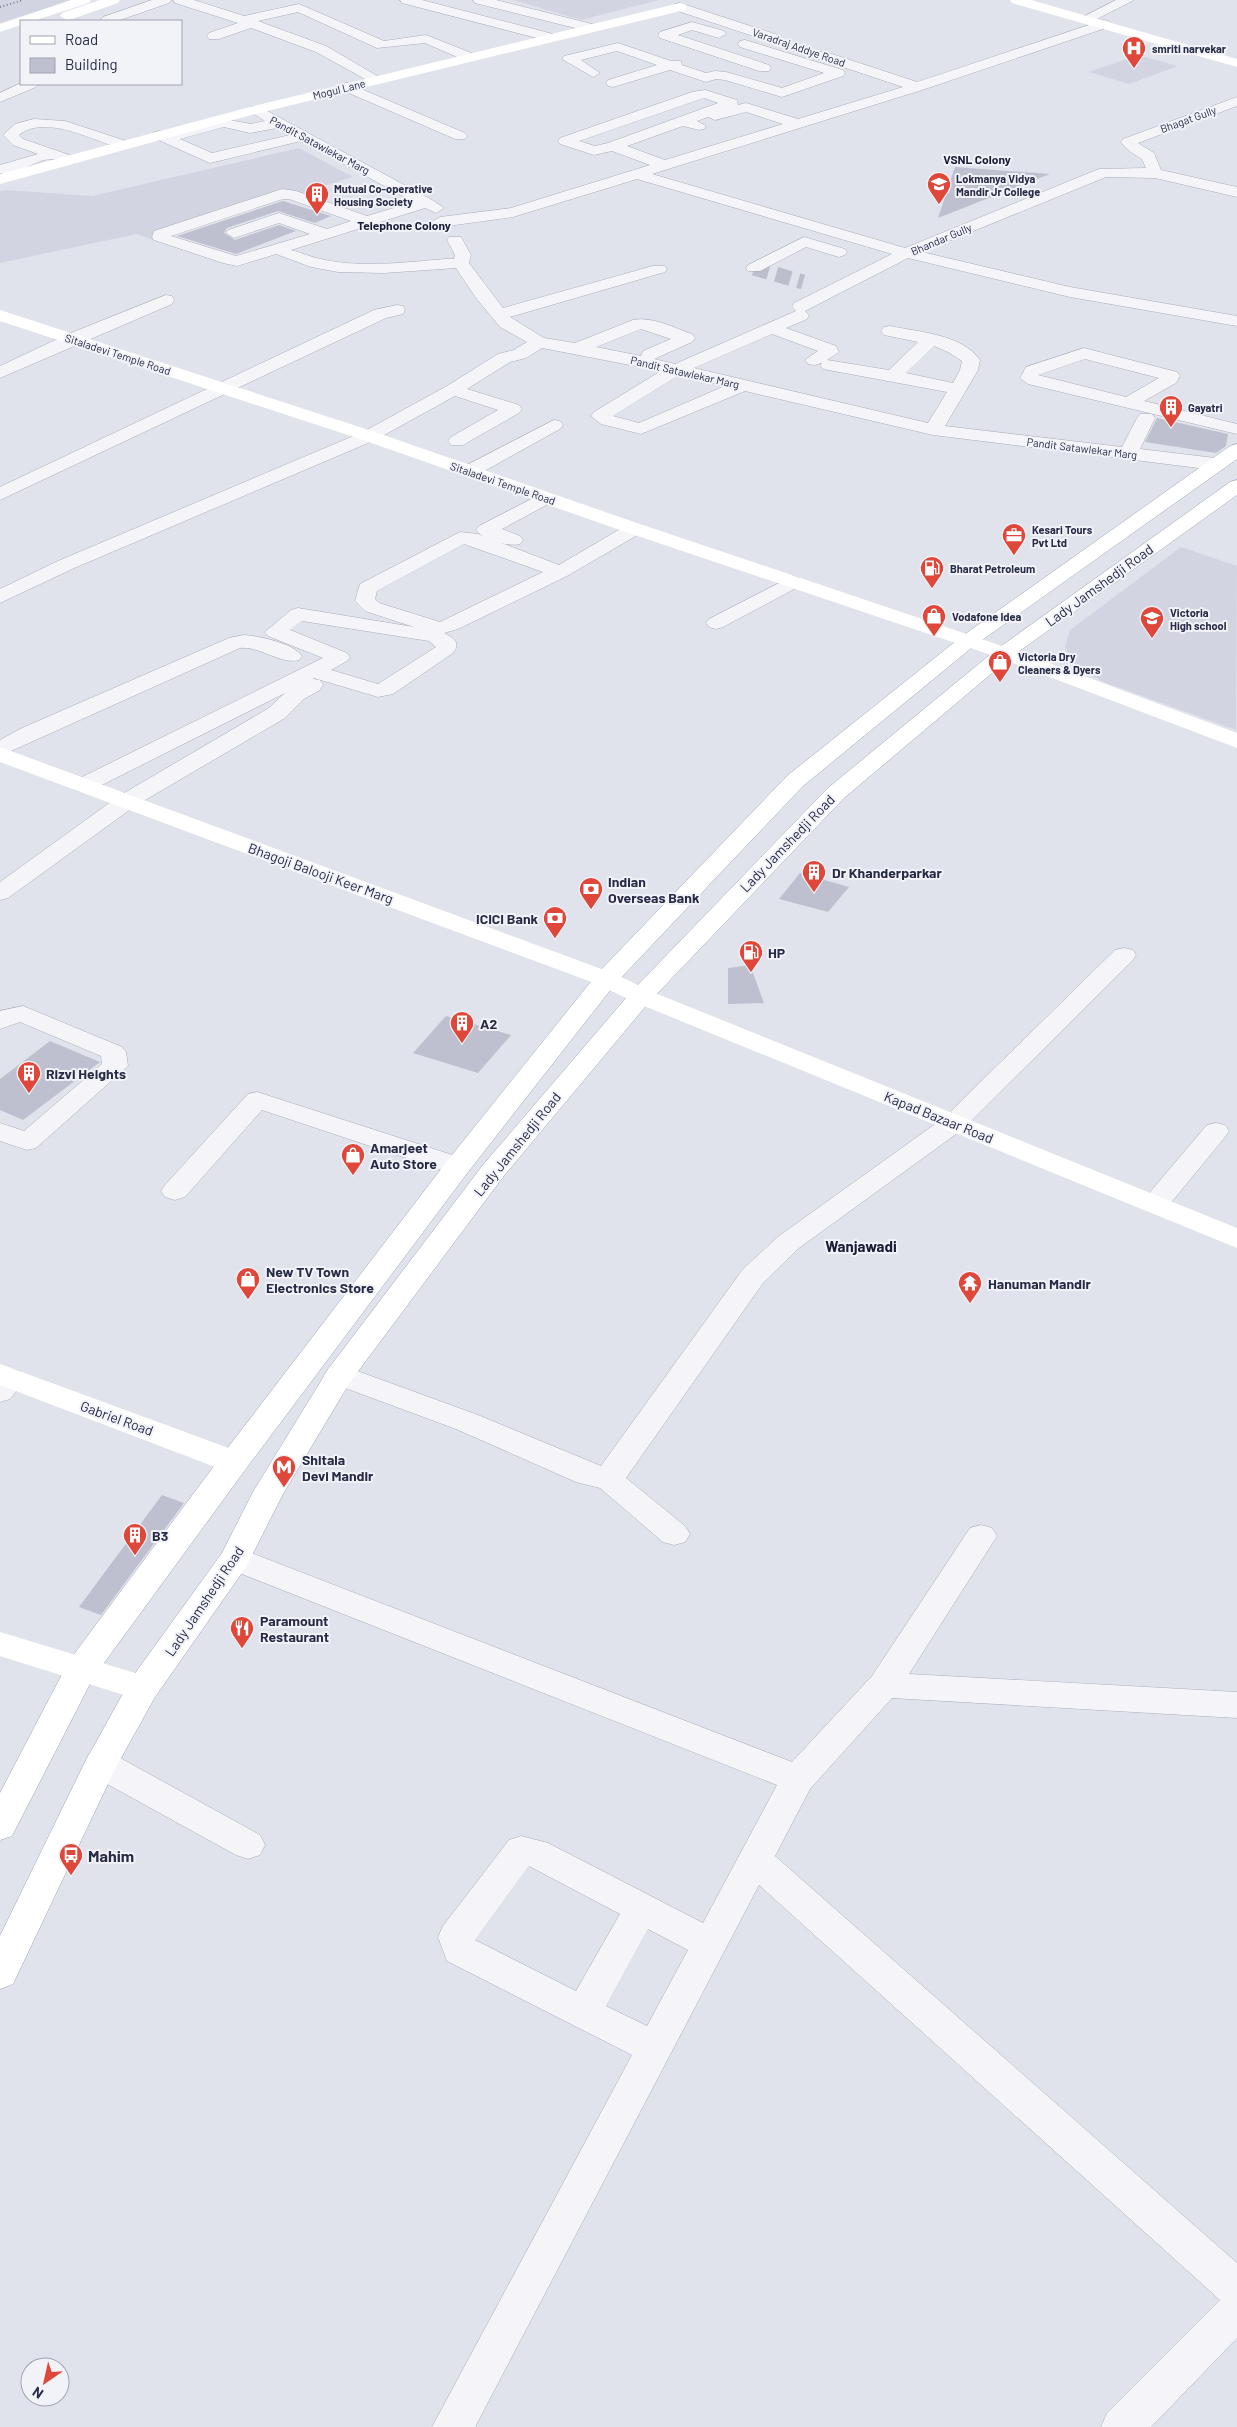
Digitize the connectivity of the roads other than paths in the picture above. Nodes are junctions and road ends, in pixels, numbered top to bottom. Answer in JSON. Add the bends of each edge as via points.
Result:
{"nodes":[{"id":1,"x":84,"y":0,"type":"edge"},
{"id":2,"x":113,"y":0,"type":"edge"},
{"id":3,"x":164,"y":0,"type":"edge"},
{"id":4,"x":180,"y":0,"type":"edge"},
{"id":5,"x":407,"y":0,"type":"edge"},
{"id":6,"x":478,"y":0,"type":"edge"},
{"id":7,"x":1017,"y":0,"type":"edge"},
{"id":8,"x":1128,"y":0,"type":"edge"},
{"id":9,"x":680,"y":7,"type":"joint"},
{"id":10,"x":450,"y":11,"type":"junction"},
{"id":11,"x":1086,"y":19,"type":"junction"},
{"id":12,"x":38,"y":20,"type":"edge"},
{"id":13,"x":54,"y":20,"type":"edge"},
{"id":14,"x":108,"y":20,"type":"dead end"},
{"id":15,"x":253,"y":20,"type":"junction"},
{"id":16,"x":20,"y":24,"type":"edge"},
{"id":17,"x":1104,"y":24,"type":"junction"},
{"id":18,"x":0,"y":28,"type":"edge"},
{"id":19,"x":591,"y":28,"type":"junction"},
{"id":20,"x":20,"y":32,"type":"edge"},
{"id":21,"x":214,"y":36,"type":"dead end"},
{"id":22,"x":768,"y":37,"type":"junction"},
{"id":23,"x":548,"y":38,"type":"junction"},
{"id":24,"x":0,"y":39,"type":"edge"},
{"id":25,"x":743,"y":44,"type":"junction"},
{"id":26,"x":453,"y":50,"type":"junction"},
{"id":27,"x":716,"y":52,"type":"junction"},
{"id":28,"x":469,"y":57,"type":"junction"},
{"id":29,"x":808,"y":63,"type":"junction"},
{"id":30,"x":1237,"y":63,"type":"edge"},
{"id":31,"x":670,"y":66,"type":"junction"},
{"id":32,"x":787,"y":70,"type":"dead end"},
{"id":33,"x":594,"y":73,"type":"dead end"},
{"id":34,"x":706,"y":78,"type":"junction"},
{"id":35,"x":374,"y":80,"type":"junction"},
{"id":36,"x":613,"y":83,"type":"dead end"},
{"id":37,"x":751,"y":83,"type":"junction"},
{"id":38,"x":691,"y":84,"type":"junction"},
{"id":39,"x":30,"y":85,"type":"edge"},
{"id":40,"x":347,"y":87,"type":"junction"},
{"id":41,"x":917,"y":87,"type":"junction"},
{"id":42,"x":782,"y":93,"type":"junction"},
{"id":43,"x":4,"y":97,"type":"edge"},
{"id":44,"x":25,"y":100,"type":"dead end"},
{"id":45,"x":645,"y":100,"type":"dead end"},
{"id":46,"x":1237,"y":102,"type":"edge"},
{"id":47,"x":255,"y":110,"type":"junction"},
{"id":48,"x":634,"y":116,"type":"junction"},
{"id":49,"x":683,"y":121,"type":"junction"},
{"id":50,"x":278,"y":122,"type":"junction"},
{"id":51,"x":792,"y":122,"type":"junction"},
{"id":52,"x":666,"y":127,"type":"junction"},
{"id":53,"x":188,"y":130,"type":"junction"},
{"id":54,"x":651,"y":133,"type":"junction"},
{"id":55,"x":304,"y":136,"type":"junction"},
{"id":56,"x":460,"y":136,"type":"dead end"},
{"id":57,"x":0,"y":137,"type":"edge"},
{"id":58,"x":99,"y":137,"type":"junction"},
{"id":59,"x":162,"y":137,"type":"junction"},
{"id":60,"x":748,"y":137,"type":"junction"},
{"id":61,"x":677,"y":142,"type":"dead end"},
{"id":62,"x":276,"y":143,"type":"junction"},
{"id":63,"x":124,"y":145,"type":"junction"},
{"id":64,"x":613,"y":146,"type":"junction"},
{"id":65,"x":57,"y":158,"type":"junction"},
{"id":66,"x":660,"y":164,"type":"junction"},
{"id":67,"x":5,"y":172,"type":"edge"},
{"id":68,"x":1155,"y":172,"type":"junction"},
{"id":69,"x":637,"y":174,"type":"junction"},
{"id":70,"x":1236,"y":191,"type":"edge"},
{"id":71,"x":438,"y":213,"type":"junction"},
{"id":72,"x":200,"y":220,"type":"junction"},
{"id":73,"x":366,"y":221,"type":"junction"},
{"id":74,"x":234,"y":233,"type":"junction"},
{"id":75,"x":324,"y":233,"type":"junction"},
{"id":76,"x":279,"y":250,"type":"junction"},
{"id":77,"x":906,"y":253,"type":"junction"},
{"id":78,"x":862,"y":258,"type":"dead end"},
{"id":79,"x":461,"y":262,"type":"junction"},
{"id":80,"x":883,"y":264,"type":"junction"},
{"id":81,"x":754,"y":268,"type":"dead end"},
{"id":82,"x":659,"y":269,"type":"dead end"},
{"id":83,"x":832,"y":269,"type":"dead end"},
{"id":84,"x":166,"y":300,"type":"dead end"},
{"id":85,"x":398,"y":310,"type":"dead end"},
{"id":86,"x":0,"y":315,"type":"edge"},
{"id":87,"x":503,"y":318,"type":"junction"},
{"id":88,"x":1237,"y":321,"type":"edge"},
{"id":89,"x":772,"y":328,"type":"junction"},
{"id":90,"x":890,"y":331,"type":"dead end"},
{"id":91,"x":724,"y":334,"type":"dead end"},
{"id":92,"x":72,"y":339,"type":"junction"},
{"id":93,"x":930,"y":340,"type":"junction"},
{"id":94,"x":530,"y":342,"type":"junction"},
{"id":95,"x":593,"y":342,"type":"junction"},
{"id":96,"x":576,"y":349,"type":"junction"},
{"id":97,"x":664,"y":362,"type":"junction"},
{"id":98,"x":0,"y":373,"type":"edge"},
{"id":99,"x":894,"y":376,"type":"junction"},
{"id":100,"x":743,"y":385,"type":"junction"},
{"id":101,"x":958,"y":388,"type":"junction"},
{"id":102,"x":223,"y":389,"type":"junction"},
{"id":103,"x":453,"y":390,"type":"junction"},
{"id":104,"x":1128,"y":402,"type":"junction"},
{"id":105,"x":1146,"y":418,"type":"dead end"},
{"id":106,"x":554,"y":425,"type":"dead end"},
{"id":107,"x":1237,"y":429,"type":"edge"},
{"id":108,"x":933,"y":430,"type":"junction"},
{"id":109,"x":369,"y":436,"type":"junction"},
{"id":110,"x":457,"y":441,"type":"dead end"},
{"id":111,"x":1237,"y":450,"type":"edge"},
{"id":112,"x":1128,"y":454,"type":"junction"},
{"id":113,"x":1215,"y":464,"type":"junction"},
{"id":114,"x":470,"y":471,"type":"junction"},
{"id":115,"x":1237,"y":486,"type":"edge"},
{"id":116,"x":0,"y":494,"type":"edge"},
{"id":117,"x":545,"y":498,"type":"junction"},
{"id":118,"x":634,"y":528,"type":"junction"},
{"id":119,"x":568,"y":567,"type":"junction"},
{"id":120,"x":793,"y":582,"type":"junction"},
{"id":121,"x":0,"y":597,"type":"edge"},
{"id":122,"x":716,"y":623,"type":"dead end"},
{"id":123,"x":968,"y":641,"type":"junction"},
{"id":124,"x":1004,"y":653,"type":"junction"},
{"id":125,"x":322,"y":673,"type":"junction"},
{"id":126,"x":288,"y":691,"type":"junction"},
{"id":127,"x":1237,"y":741,"type":"edge"},
{"id":128,"x":0,"y":749,"type":"edge"},
{"id":129,"x":0,"y":754,"type":"edge"},
{"id":130,"x":74,"y":781,"type":"junction"},
{"id":131,"x":127,"y":801,"type":"junction"},
{"id":132,"x":0,"y":893,"type":"edge"},
{"id":133,"x":1124,"y":955,"type":"dead end"},
{"id":134,"x":606,"y":980,"type":"junction"},
{"id":135,"x":641,"y":996,"type":"junction"},
{"id":136,"x":0,"y":1021,"type":"edge"},
{"id":137,"x":954,"y":1123,"type":"junction"},
{"id":138,"x":0,"y":1131,"type":"edge"},
{"id":139,"x":1216,"y":1131,"type":"dead end"},
{"id":140,"x":458,"y":1166,"type":"junction"},
{"id":141,"x":175,"y":1191,"type":"dead end"},
{"id":142,"x":1155,"y":1204,"type":"junction"},
{"id":143,"x":1237,"y":1239,"type":"edge"},
{"id":144,"x":340,"y":1375,"type":"junction"},
{"id":145,"x":4,"y":1382,"type":"edge"},
{"id":146,"x":234,"y":1462,"type":"junction"},
{"id":147,"x":610,"y":1479,"type":"junction"},
{"id":148,"x":674,"y":1534,"type":"dead end"},
{"id":149,"x":981,"y":1536,"type":"dead end"},
{"id":150,"x":235,"y":1559,"type":"junction"},
{"id":151,"x":0,"y":1644,"type":"edge"},
{"id":152,"x":81,"y":1670,"type":"junction"},
{"id":153,"x":884,"y":1686,"type":"junction"},
{"id":154,"x":143,"y":1688,"type":"junction"},
{"id":155,"x":1237,"y":1705,"type":"edge"},
{"id":156,"x":101,"y":1764,"type":"junction"},
{"id":157,"x":798,"y":1779,"type":"junction"},
{"id":158,"x":0,"y":1826,"type":"edge"},
{"id":159,"x":248,"y":1845,"type":"dead end"},
{"id":160,"x":754,"y":1859,"type":"junction"},
{"id":161,"x":641,"y":1909,"type":"junction"},
{"id":162,"x":710,"y":1944,"type":"junction"},
{"id":163,"x":0,"y":1973,"type":"edge"},
{"id":164,"x":583,"y":2013,"type":"junction"},
{"id":165,"x":654,"y":2048,"type":"junction"},
{"id":166,"x":1237,"y":2289,"type":"edge"},
{"id":167,"x":1237,"y":2310,"type":"edge"},
{"id":168,"x":453,"y":2427,"type":"edge"},
{"id":169,"x":1122,"y":2427,"type":"edge"}],
"edges":[{"from":1,"to":12,"type":"main road"},
{"from":2,"to":13,"type":"main road"},
{"from":3,"to":14,"type":"street"},
{"from":4,"to":15,"type":"street"},
{"from":5,"to":10,"type":"street"},
{"from":6,"to":10,"type":"street"},
{"from":6,"to":19,"type":"street"},
{"from":7,"to":11,"type":"main road"},
{"from":8,"to":11,"type":"street"},
{"from":9,"to":19,"type":"main road","name":"Mogul Lane"},
{"from":9,"to":22,"type":"street","name":"Varadraj Addye Road"},
{"from":10,"to":23,"type":"street"},
{"from":11,"to":17,"type":"main road"},
{"from":15,"to":21,"type":"street"},
{"from":15,"to":26,"type":"street","via":[[359,60],[387,65]]},
{"from":15,"to":26,"type":"street","via":[[299,8],[382,45],[426,39]]},
{"from":15,"to":35,"type":"street","via":[[321,49]]},
{"from":16,"to":18,"type":"main road"},
{"from":17,"to":30,"type":"main road"},
{"from":17,"to":41,"type":"street"},
{"from":19,"to":23,"type":"main road","name":"Mogul Lane"},
{"from":20,"to":24,"type":"main road"},
{"from":22,"to":25,"type":"street"},
{"from":22,"to":41,"type":"street","name":"Varadraj Addye Road"},
{"from":23,"to":28,"type":"main road","name":"Mogul Lane"},
{"from":25,"to":27,"type":"street"},
{"from":25,"to":27,"type":"street","via":[[698,26],[664,35]]},
{"from":25,"to":29,"type":"street"},
{"from":26,"to":28,"type":"street"},
{"from":27,"to":31,"type":"street"},
{"from":27,"to":37,"type":"street","via":[[780,73]]},
{"from":28,"to":35,"type":"main road","name":"Mogul Lane"},
{"from":29,"to":32,"type":"street"},
{"from":29,"to":42,"type":"street","via":[[838,73]]},
{"from":31,"to":33,"type":"street","via":[[618,47],[569,59]]},
{"from":31,"to":34,"type":"street"},
{"from":31,"to":36,"type":"street"},
{"from":34,"to":37,"type":"street","via":[[721,75]]},
{"from":34,"to":38,"type":"street"},
{"from":35,"to":40,"type":"main road","name":"Mogul Lane"},
{"from":37,"to":42,"type":"street"},
{"from":38,"to":42,"type":"street","via":[[750,103]]},
{"from":38,"to":45,"type":"street"},
{"from":39,"to":43,"type":"street"},
{"from":40,"to":47,"type":"main road","name":"Mogul Lane"},
{"from":40,"to":56,"type":"street"},
{"from":41,"to":51,"type":"street"},
{"from":43,"to":44,"type":"street"},
{"from":46,"to":68,"type":"street","name":"Bhagat Gully","via":[[1128,142],[1149,156]]},
{"from":47,"to":50,"type":"street","name":"Pandit Satawlekar Marg"},
{"from":47,"to":53,"type":"main road","name":"Mogul Lane"},
{"from":48,"to":49,"type":"street","via":[[701,94],[732,103]]},
{"from":48,"to":52,"type":"street"},
{"from":48,"to":64,"type":"street","via":[[565,141],[594,151]]},
{"from":49,"to":52,"type":"street"},
{"from":49,"to":66,"type":"street","via":[[734,138]]},
{"from":50,"to":53,"type":"street","via":[[250,130],[224,123]]},
{"from":50,"to":55,"type":"street","name":"Pandit Satawlekar Marg"},
{"from":50,"to":62,"type":"street","via":[[259,134]]},
{"from":51,"to":60,"type":"street"},
{"from":51,"to":60,"type":"street","via":[[746,107],[705,120]]},
{"from":52,"to":54,"type":"street"},
{"from":53,"to":59,"type":"street"},
{"from":54,"to":61,"type":"street"},
{"from":54,"to":64,"type":"street"},
{"from":55,"to":62,"type":"street"},
{"from":55,"to":71,"type":"street","name":"Pandit Satawlekar Marg"},
{"from":57,"to":65,"type":"street"},
{"from":58,"to":63,"type":"street"},
{"from":58,"to":65,"type":"street"},
{"from":58,"to":65,"type":"street","via":[[53,123],[26,125],[10,135],[18,142]]},
{"from":59,"to":62,"type":"street","via":[[210,158]]},
{"from":59,"to":63,"type":"main road"},
{"from":60,"to":66,"type":"street"},
{"from":63,"to":65,"type":"main road"},
{"from":64,"to":66,"type":"street"},
{"from":65,"to":67,"type":"street"},
{"from":66,"to":69,"type":"street"},
{"from":68,"to":70,"type":"street","name":"Bhandar Gully"},
{"from":68,"to":77,"type":"street","name":"Bhandar Gully","via":[[1104,172]]},
{"from":69,"to":71,"type":"street","via":[[513,212]]},
{"from":69,"to":77,"type":"street"},
{"from":71,"to":73,"type":"street"},
{"from":71,"to":79,"type":"street","via":[[449,238],[455,240],[463,255]]},
{"from":72,"to":73,"type":"street","via":[[291,194]]},
{"from":72,"to":74,"type":"street"},
{"from":72,"to":76,"type":"street","via":[[160,234],[160,237],[237,261]]},
{"from":73,"to":75,"type":"street"},
{"from":74,"to":75,"type":"street","via":[[279,218]]},
{"from":74,"to":76,"type":"street"},
{"from":75,"to":76,"type":"street"},
{"from":76,"to":79,"type":"street","via":[[337,267]]},
{"from":77,"to":80,"type":"street"},
{"from":77,"to":88,"type":"street","name":"Bhandar Gully","via":[[1070,292]]},
{"from":78,"to":80,"type":"street"},
{"from":79,"to":87,"type":"street"},
{"from":80,"to":89,"type":"street"},
{"from":81,"to":83,"type":"street","via":[[804,242],[855,256]]},
{"from":82,"to":87,"type":"street"},
{"from":84,"to":92,"type":"street"},
{"from":85,"to":102,"type":"street","via":[[380,314]]},
{"from":86,"to":92,"type":"main road","name":"Sitaladevi Temple Road"},
{"from":87,"to":94,"type":"street","via":[[502,328]]},
{"from":89,"to":97,"type":"street"},
{"from":89,"to":99,"type":"street","via":[[830,350],[822,362]]},
{"from":90,"to":93,"type":"street"},
{"from":91,"to":97,"type":"street"},
{"from":92,"to":98,"type":"street"},
{"from":92,"to":102,"type":"main road","name":"Sitaladevi Temple Road"},
{"from":93,"to":99,"type":"street"},
{"from":93,"to":101,"type":"street","via":[[965,354],[971,360]]},
{"from":94,"to":96,"type":"street","name":"Pandit Satawlekar Marg"},
{"from":94,"to":103,"type":"street","via":[[520,354],[504,358]]},
{"from":95,"to":96,"type":"street"},
{"from":95,"to":97,"type":"street"},
{"from":95,"to":97,"type":"street","via":[[639,324],[686,338]]},
{"from":96,"to":97,"type":"street","name":"Pandit Satawlekar Marg"},
{"from":97,"to":100,"type":"street","name":"Pandit Satawlekar Marg"},
{"from":97,"to":100,"type":"street","via":[[600,416],[641,429]]},
{"from":99,"to":101,"type":"street"},
{"from":100,"to":108,"type":"street","name":"Pandit Satawlekar Marg"},
{"from":101,"to":108,"type":"street"},
{"from":102,"to":109,"type":"main road","name":"Sitaladevi Temple Road"},
{"from":102,"to":116,"type":"street"},
{"from":103,"to":109,"type":"street"},
{"from":103,"to":110,"type":"street","via":[[514,409]]},
{"from":104,"to":104,"type":"street","via":[[1034,380],[1028,375],[1084,353],[1171,376]]},
{"from":104,"to":107,"type":"street"},
{"from":105,"to":112,"type":"street"},
{"from":106,"to":114,"type":"street"},
{"from":108,"to":112,"type":"street","name":"Pandit Satawlekar Marg"},
{"from":109,"to":114,"type":"main road","name":"Sitaladevi Temple Road"},
{"from":109,"to":121,"type":"street","via":[[66,565]]},
{"from":111,"to":113,"type":"main road"},
{"from":112,"to":113,"type":"street","name":"Pandit Satawlekar Marg"},
{"from":113,"to":123,"type":"main road"},
{"from":114,"to":117,"type":"main road","name":"Sitaladevi Temple Road"},
{"from":115,"to":124,"type":"main road","name":"Lady Jamshedji Road"},
{"from":117,"to":118,"type":"main road","name":"Sitaladevi Temple Road"},
{"from":117,"to":119,"type":"street","via":[[486,530]]},
{"from":118,"to":119,"type":"street"},
{"from":118,"to":120,"type":"main road","name":"Sitaladevi Temple Road"},
{"from":119,"to":119,"type":"street","via":[[440,628],[372,607],[365,601],[367,588],[460,538],[471,538]]},
{"from":120,"to":122,"type":"street"},
{"from":120,"to":123,"type":"main road","name":"Sitaladevi Temple Road"},
{"from":123,"to":124,"type":"main road","name":"Sitaladevi Temple Road"},
{"from":123,"to":134,"type":"main road","via":[[795,781]]},
{"from":124,"to":127,"type":"main road","name":"Sitaladevi Temple Road"},
{"from":124,"to":135,"type":"main road","name":"Lady Jamshedji Road","via":[[836,792]]},
{"from":125,"to":125,"type":"street","via":[[378,692],[446,649],[446,642],[434,636],[298,614],[275,632],[340,657]]},
{"from":125,"to":126,"type":"street"},
{"from":126,"to":130,"type":"street"},
{"from":126,"to":131,"type":"street","via":[[277,713]]},
{"from":128,"to":130,"type":"street","via":[[236,642],[263,642],[298,659],[300,664],[295,669]]},
{"from":129,"to":130,"type":"main road","name":"Bhagoji Balooji Keer Marg"},
{"from":130,"to":131,"type":"main road","name":"Bhagoji Balooji Keer Marg"},
{"from":131,"to":132,"type":"street"},
{"from":131,"to":134,"type":"main road","name":"Bhagoji Balooji Keer Marg"},
{"from":133,"to":137,"type":"street"},
{"from":134,"to":135,"type":"main road","name":"Bhagoji Balooji Keer Marg"},
{"from":134,"to":140,"type":"main road"},
{"from":135,"to":137,"type":"main road","name":"Kapad Bazaar Road"},
{"from":135,"to":144,"type":"main road","name":"Lady Jamshedji Road","via":[[493,1171]]},
{"from":136,"to":138,"type":"street","via":[[24,1014],[113,1052],[115,1066],[27,1142]]},
{"from":137,"to":142,"type":"main road","name":"Kapad Bazaar Road"},
{"from":137,"to":147,"type":"street","via":[[790,1242],[753,1276]]},
{"from":139,"to":142,"type":"street"},
{"from":140,"to":141,"type":"street","via":[[257,1100]]},
{"from":140,"to":146,"type":"main road"},
{"from":142,"to":143,"type":"main road","name":"Kapad Bazaar Road"},
{"from":144,"to":147,"type":"street","via":[[467,1422],[587,1474]]},
{"from":144,"to":150,"type":"main road","name":"Lady Jamshedji Road","via":[[268,1492]]},
{"from":145,"to":146,"type":"main road","name":"Gabriel Road"},
{"from":146,"to":152,"type":"main road"},
{"from":147,"to":148,"type":"street"},
{"from":149,"to":153,"type":"street"},
{"from":150,"to":154,"type":"main road","name":"Lady Jamshedji Road"},
{"from":150,"to":157,"type":"street"},
{"from":151,"to":152,"type":"main road"},
{"from":152,"to":154,"type":"main road"},
{"from":152,"to":158,"type":"main road"},
{"from":153,"to":155,"type":"street"},
{"from":153,"to":157,"type":"street"},
{"from":154,"to":156,"type":"main road","name":"Lady Jamshedji Road"},
{"from":156,"to":159,"type":"street"},
{"from":156,"to":163,"type":"main road","name":"Lady Jamshedji Road"},
{"from":157,"to":160,"type":"street"},
{"from":160,"to":162,"type":"street"},
{"from":160,"to":166,"type":"street"},
{"from":161,"to":162,"type":"street"},
{"from":161,"to":164,"type":"street"},
{"from":161,"to":164,"type":"street","via":[[536,1853],[521,1850],[456,1936],[460,1950]]},
{"from":162,"to":165,"type":"street"},
{"from":164,"to":165,"type":"street"},
{"from":165,"to":168,"type":"street"},
{"from":167,"to":169,"type":"street"}]}
